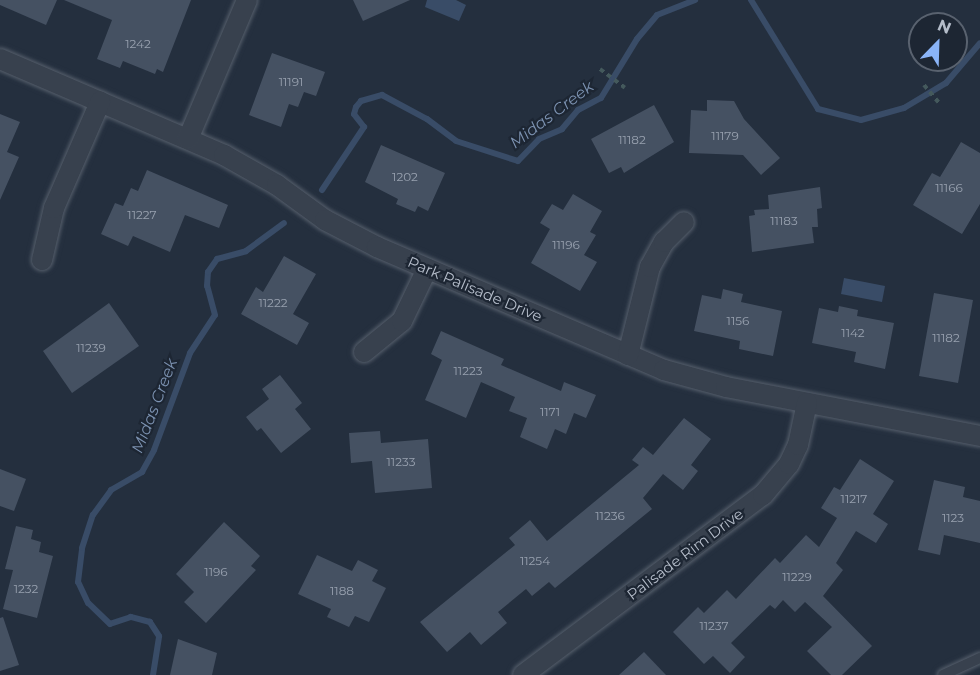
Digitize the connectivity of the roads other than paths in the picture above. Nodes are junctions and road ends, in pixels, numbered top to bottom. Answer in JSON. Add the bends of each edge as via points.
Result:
{"nodes":[{"id":1,"x":247,"y":0,"type":"edge"},
{"id":2,"x":0,"y":59,"type":"edge"},
{"id":3,"x":100,"y":102,"type":"junction"},
{"id":4,"x":188,"y":139,"type":"junction"},
{"id":5,"x":684,"y":222,"type":"dead end"},
{"id":6,"x":42,"y":260,"type":"dead end"},
{"id":7,"x":427,"y":269,"type":"junction"},
{"id":8,"x":364,"y":352,"type":"dead end"},
{"id":9,"x":628,"y":355,"type":"junction"},
{"id":10,"x":807,"y":403,"type":"junction"},
{"id":11,"x":980,"y":436,"type":"edge"},
{"id":12,"x":980,"y":658,"type":"edge"},
{"id":13,"x":523,"y":675,"type":"edge"},
{"id":14,"x":943,"y":675,"type":"edge"}],
"edges":[{"from":1,"to":4,"type":"street"},
{"from":2,"to":3,"type":"street","name":"Park Palisade Drive"},
{"from":3,"to":4,"type":"street","name":"Park Palisade Drive"},
{"from":3,"to":6,"type":"street","via":[[54,208]]},
{"from":4,"to":7,"type":"street","name":"Park Palisade Drive","via":[[251,169],[350,234]]},
{"from":5,"to":9,"type":"street","via":[[664,242],[650,267]]},
{"from":7,"to":8,"type":"street","via":[[402,321]]},
{"from":7,"to":9,"type":"street","name":"Park Palisade Drive"},
{"from":9,"to":10,"type":"street","name":"Park Palisade Drive","via":[[695,379]]},
{"from":10,"to":11,"type":"street","name":"Park Palisade Drive"},
{"from":10,"to":13,"type":"street","name":"Palisade Rim Drive","via":[[798,445],[789,464],[763,495]]},
{"from":12,"to":14,"type":"lane"}]}
